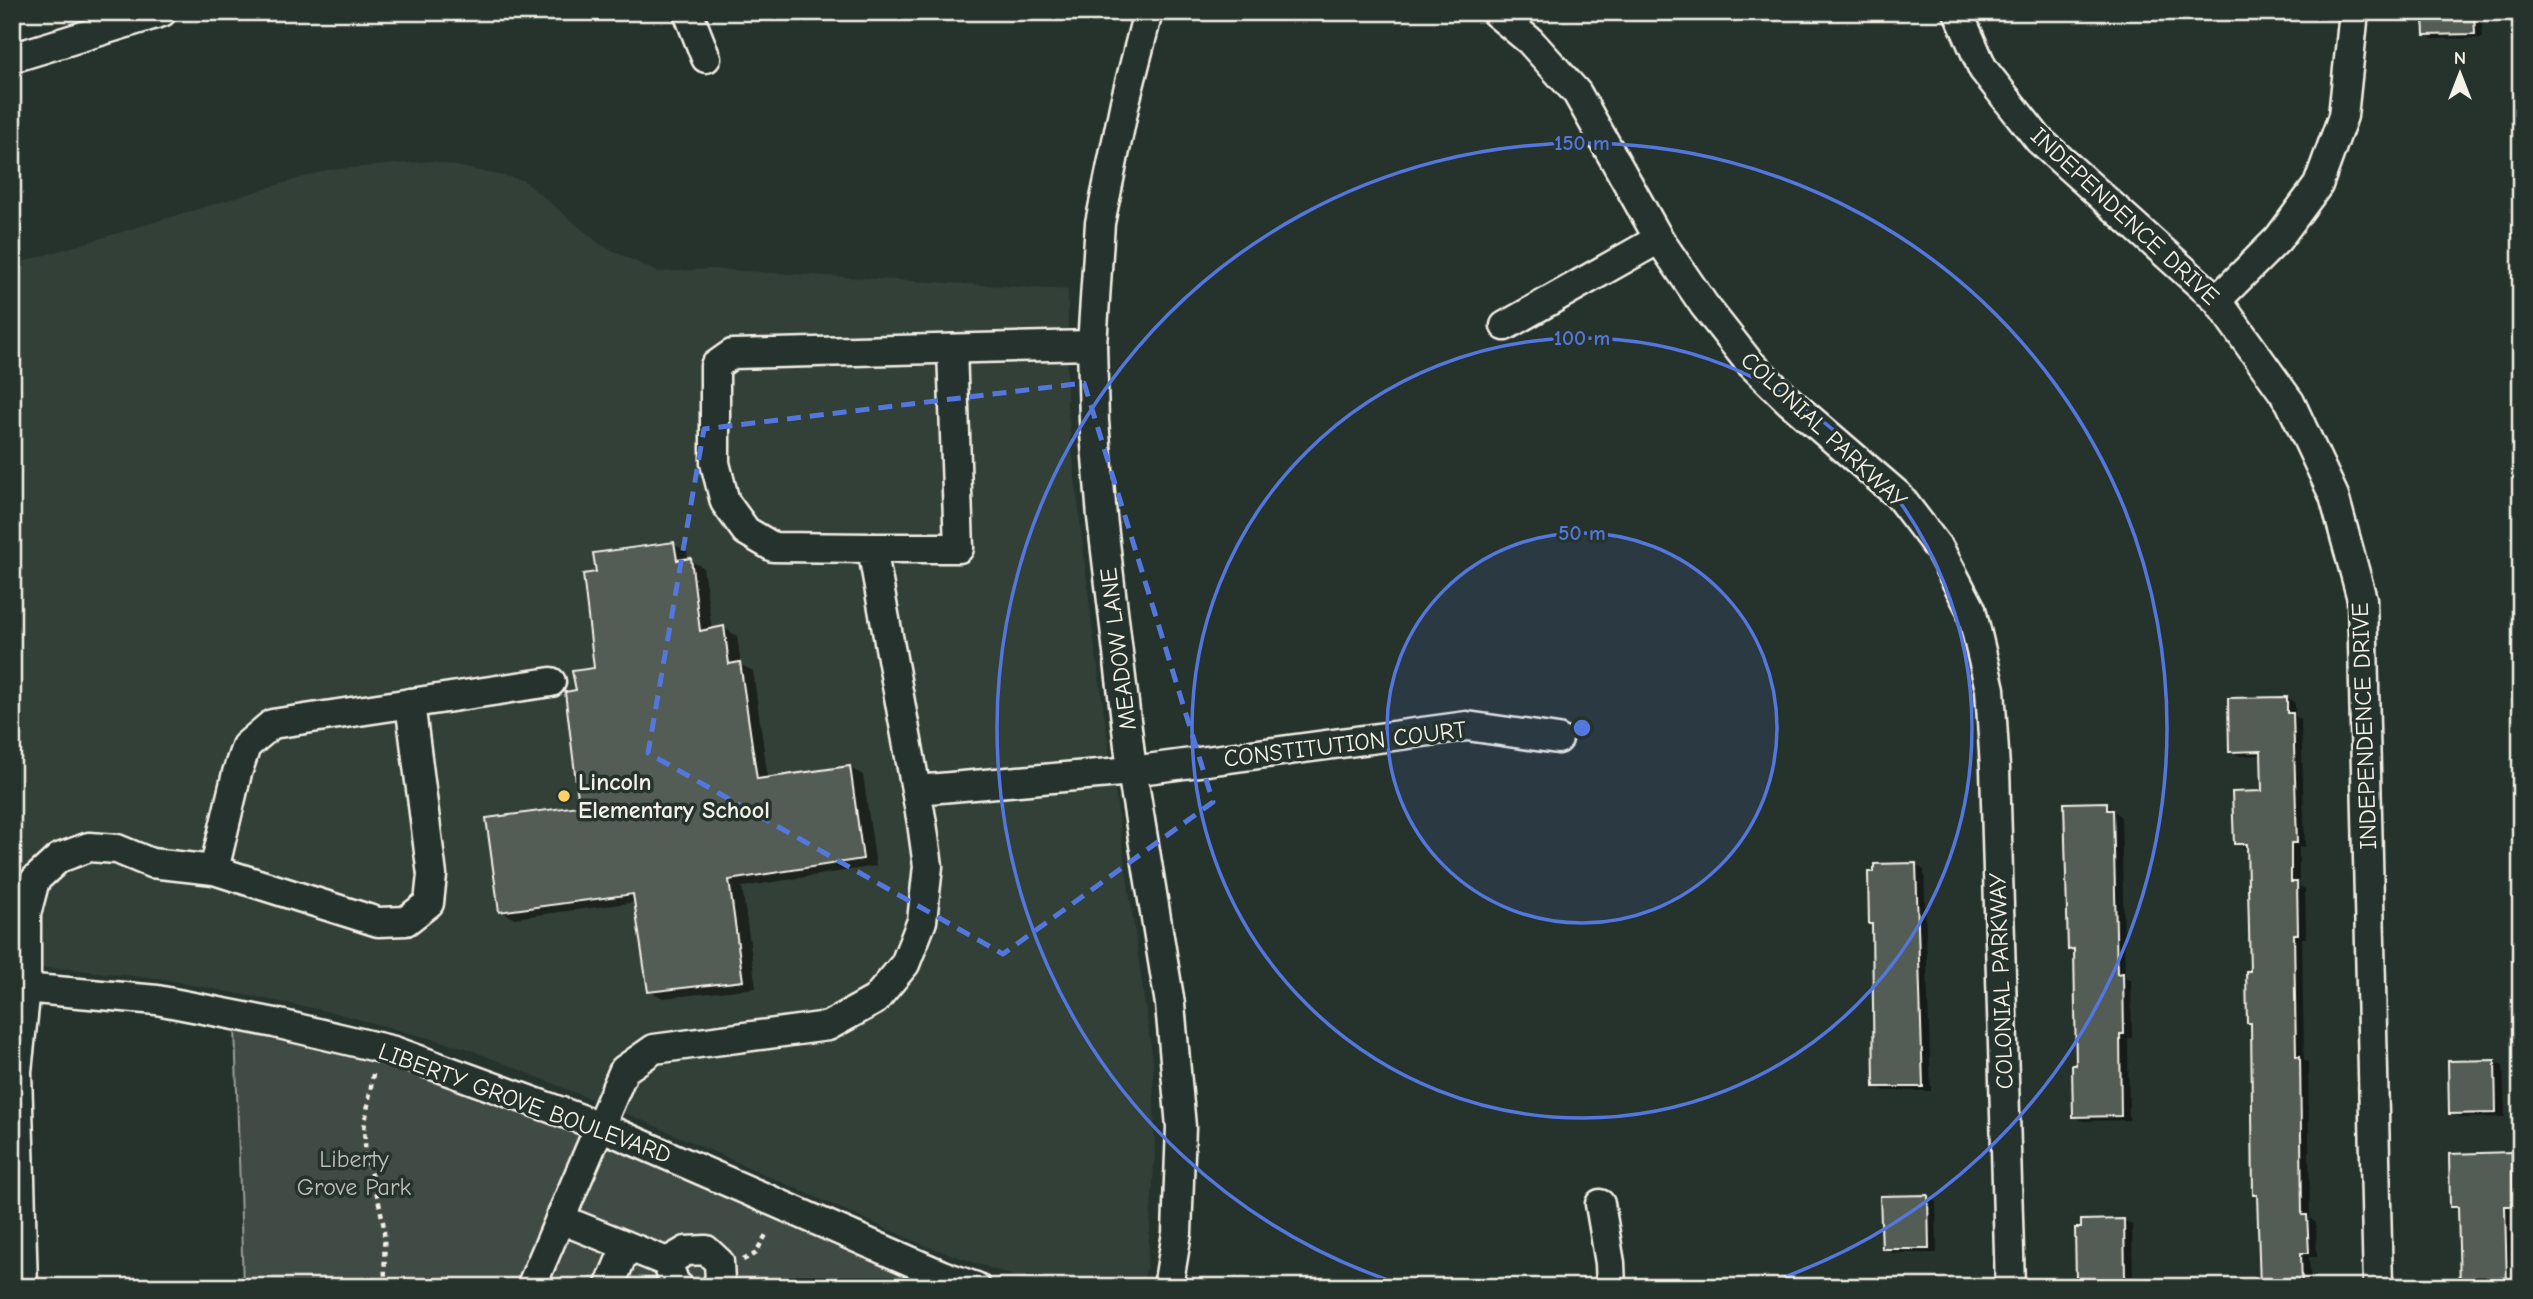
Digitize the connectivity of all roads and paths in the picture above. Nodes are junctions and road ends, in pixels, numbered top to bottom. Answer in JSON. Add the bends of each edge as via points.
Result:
{"nodes":[{"id":1,"x":162,"y":12,"type":"edge"},
{"id":2,"x":688,"y":12,"type":"edge"},
{"id":3,"x":1148,"y":12,"type":"edge"},
{"id":4,"x":1495,"y":12,"type":"edge"},
{"id":5,"x":1958,"y":12,"type":"edge"},
{"id":6,"x":2354,"y":12,"type":"edge"},
{"id":7,"x":12,"y":58,"type":"edge"},
{"id":8,"x":706,"y":58,"type":"dead end"},
{"id":9,"x":1659,"y":239,"type":"junction"},
{"id":10,"x":2217,"y":300,"type":"junction"},
{"id":11,"x":1505,"y":326,"type":"dead end"},
{"id":12,"x":1092,"y":345,"type":"junction"},
{"id":13,"x":952,"y":349,"type":"junction"},
{"id":14,"x":872,"y":548,"type":"junction"},
{"id":15,"x":551,"y":682,"type":"dead end"},
{"id":16,"x":410,"y":703,"type":"junction"},
{"id":17,"x":1558,"y":739,"type":"dead end"},
{"id":18,"x":1132,"y":771,"type":"junction"},
{"id":19,"x":917,"y":790,"type":"junction"},
{"id":20,"x":214,"y":870,"type":"junction"},
{"id":21,"x":19,"y":988,"type":"edge"},
{"id":22,"x":379,"y":1047,"type":"junction"},
{"id":23,"x":600,"y":1126,"type":"junction"},
{"id":24,"x":1600,"y":1203,"type":"dead end"},
{"id":25,"x":560,"y":1219,"type":"junction"},
{"id":26,"x":767,"y":1233,"type":"dead end"},
{"id":27,"x":626,"y":1247,"type":"junction"},
{"id":28,"x":736,"y":1263,"type":"dead end"},
{"id":29,"x":673,"y":1274,"type":"edge"},
{"id":30,"x":23,"y":1287,"type":"edge"},
{"id":31,"x":385,"y":1287,"type":"edge"},
{"id":32,"x":531,"y":1287,"type":"edge"},
{"id":33,"x":609,"y":1287,"type":"edge"},
{"id":34,"x":715,"y":1287,"type":"edge"},
{"id":35,"x":976,"y":1287,"type":"edge"},
{"id":36,"x":1168,"y":1287,"type":"edge"},
{"id":37,"x":1611,"y":1287,"type":"edge"},
{"id":38,"x":2010,"y":1287,"type":"edge"},
{"id":39,"x":2378,"y":1287,"type":"edge"}],
"edges":[{"from":1,"to":7,"type":"street"},
{"from":2,"to":8,"type":"street"},
{"from":3,"to":12,"type":"street","name":"MEADOW LANE","via":[[1100,223]]},
{"from":4,"to":9,"type":"street","name":"COLONIAL PARKWAY","via":[[1530,41],[1577,93]]},
{"from":5,"to":10,"type":"street","name":"INDEPENDENCE DRIVE","via":[[1983,69],[2039,140]]},
{"from":6,"to":10,"type":"street","via":[[2343,116],[2318,185],[2278,239]]},
{"from":9,"to":11,"type":"street"},
{"from":9,"to":38,"type":"street","name":"COLONIAL PARKWAY","via":[[1748,361],[1898,495],[1940,550],[1971,609],[1990,689],[1995,768]]},
{"from":10,"to":39,"type":"street","name":"INDEPENDENCE DRIVE","via":[[2290,402],[2334,496],[2362,599]]},
{"from":12,"to":13,"type":"street"},
{"from":12,"to":18,"type":"street","name":"MEADOW LANE","via":[[1100,490]]},
{"from":13,"to":14,"type":"street","via":[[959,548]]},
{"from":13,"to":14,"type":"street","via":[[732,354],[715,366],[715,463],[725,502],[746,531],[772,547]]},
{"from":14,"to":19,"type":"street"},
{"from":15,"to":16,"type":"street"},
{"from":16,"to":20,"type":"street","via":[[272,724],[246,746]]},
{"from":16,"to":20,"type":"street","via":[[432,875],[429,903],[406,920],[378,922]]},
{"from":17,"to":18,"type":"street","name":"CONSTITUTION COURT","via":[[1467,726]]},
{"from":18,"to":19,"type":"street","name":"CONSTITUTION COURT"},
{"from":18,"to":36,"type":"street","name":"MEADOW LANE","via":[[1170,1004],[1181,1127],[1177,1233]]},
{"from":19,"to":23,"type":"street","via":[[928,866],[922,920],[905,964],[875,1000],[828,1026],[654,1049],[624,1070]]},
{"from":20,"to":21,"type":"street","via":[[151,863],[117,849],[89,847],[59,858],[35,880],[26,914]]},
{"from":21,"to":22,"type":"street","name":"LIBERTY GROVE BOULEVARD","via":[[157,1000]]},
{"from":21,"to":30,"type":"street"},
{"from":22,"to":23,"type":"street","name":"LIBERTY GROVE BOULEVARD"},
{"from":22,"to":31,"type":"path","via":[[364,1129],[366,1158],[384,1227]]},
{"from":23,"to":25,"type":"street"},
{"from":23,"to":35,"type":"street","name":"LIBERTY GROVE BOULEVARD"},
{"from":24,"to":37,"type":"street"},
{"from":25,"to":27,"type":"street"},
{"from":25,"to":32,"type":"street"},
{"from":26,"to":28,"type":"path","via":[[755,1254]]},
{"from":27,"to":29,"type":"street"},
{"from":27,"to":33,"type":"street"},
{"from":29,"to":34,"type":"street","via":[[686,1251],[706,1250],[719,1262],[720,1281]]}]}
